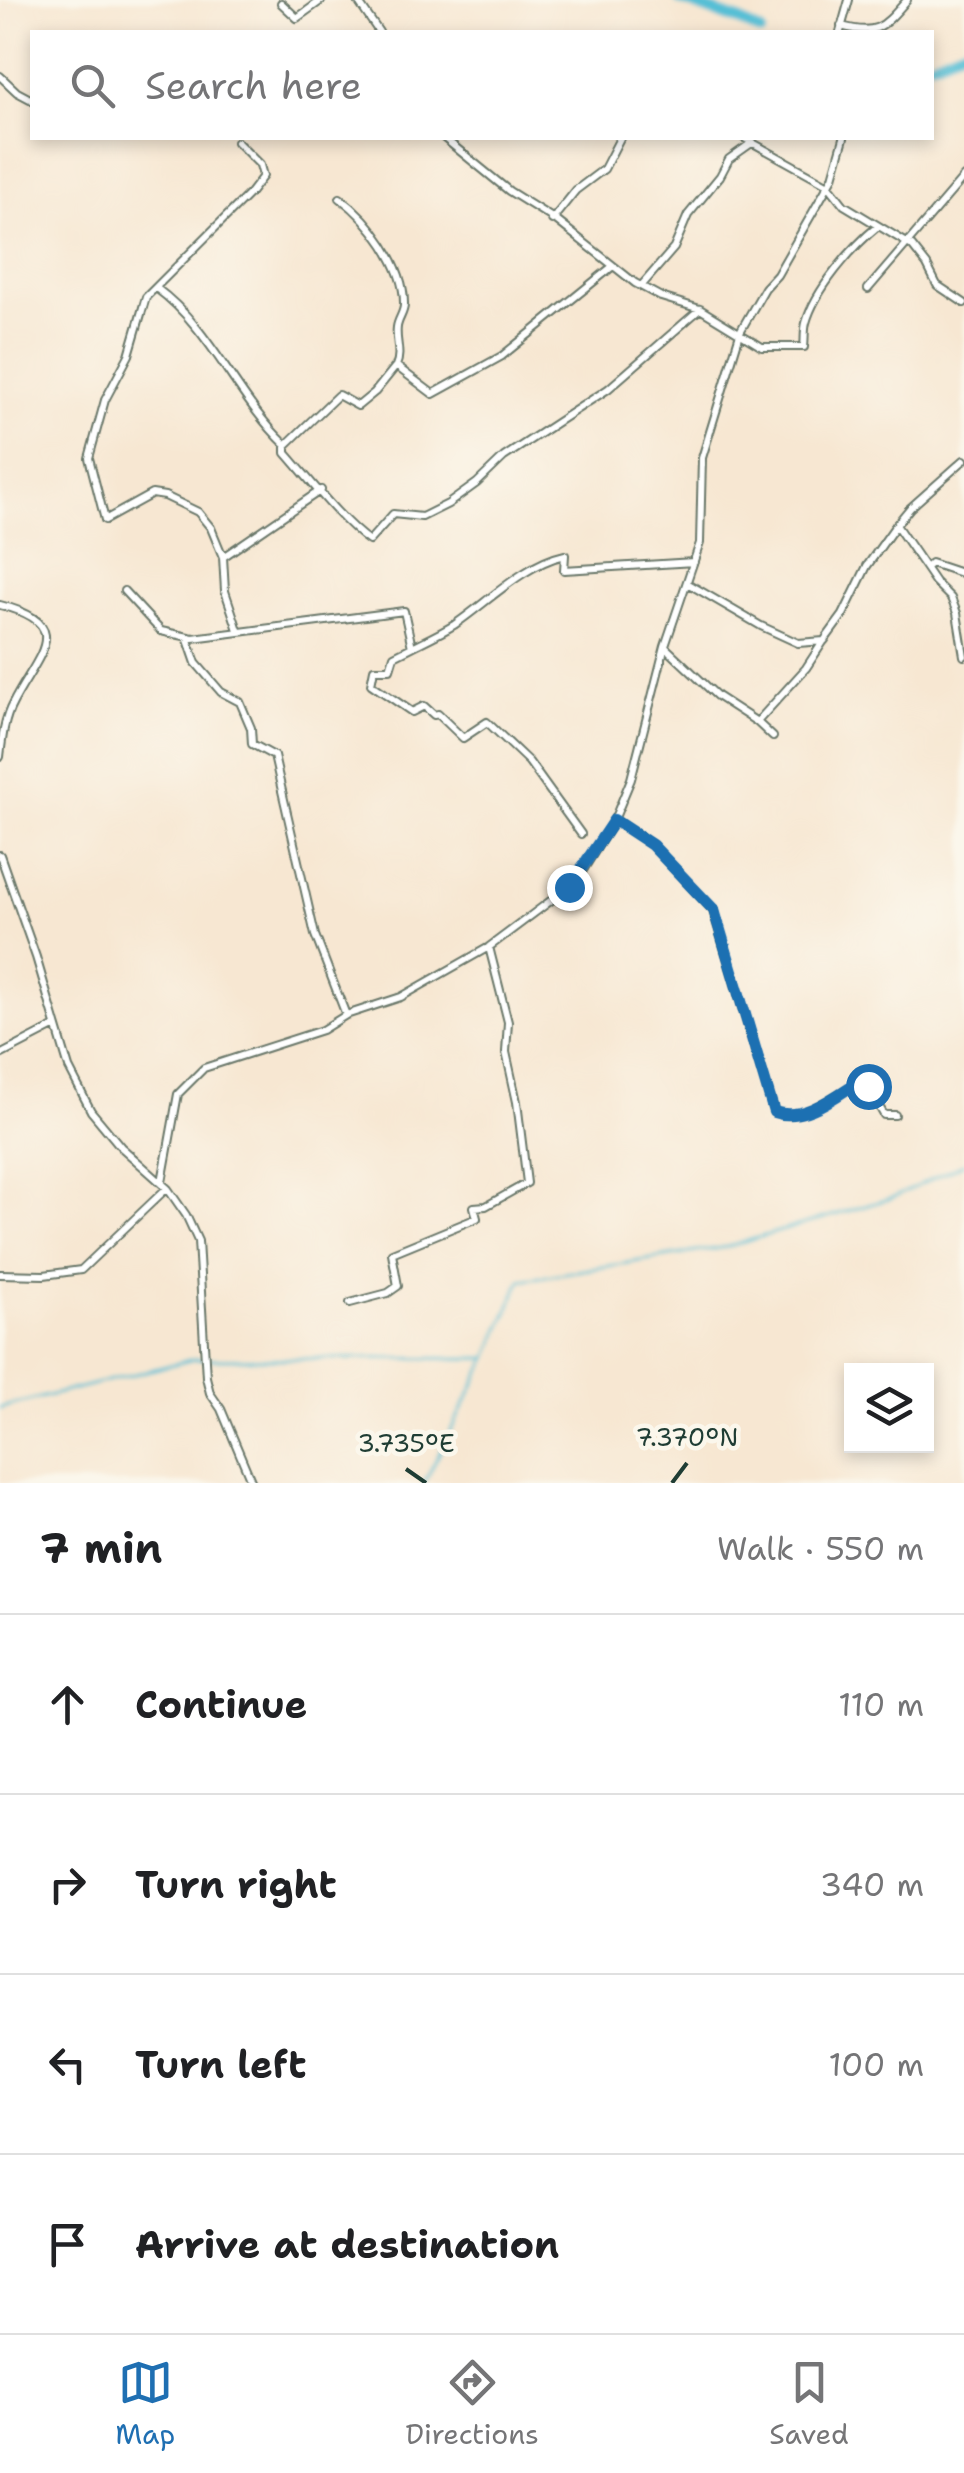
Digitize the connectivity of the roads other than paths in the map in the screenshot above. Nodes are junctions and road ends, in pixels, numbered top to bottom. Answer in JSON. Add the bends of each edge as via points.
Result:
{"nodes":[{"id":1,"x":322,"y":0,"type":"edge"},
{"id":2,"x":358,"y":0,"type":"edge"},
{"id":3,"x":849,"y":0,"type":"edge"},
{"id":4,"x":907,"y":0,"type":"edge"},
{"id":5,"x":281,"y":3,"type":"dead end"},
{"id":6,"x":841,"y":29,"type":"edge"},
{"id":7,"x":378,"y":30,"type":"edge"},
{"id":8,"x":874,"y":30,"type":"edge"},
{"id":9,"x":0,"y":76,"type":"edge"},
{"id":10,"x":30,"y":99,"type":"edge"},
{"id":11,"x":446,"y":140,"type":"edge"},
{"id":12,"x":619,"y":140,"type":"edge"},
{"id":13,"x":748,"y":140,"type":"edge"},
{"id":14,"x":844,"y":140,"type":"edge"},
{"id":15,"x":237,"y":142,"type":"dead end"},
{"id":16,"x":752,"y":142,"type":"junction"},
{"id":17,"x":964,"y":177,"type":"edge"},
{"id":18,"x":827,"y":185,"type":"junction"},
{"id":19,"x":340,"y":198,"type":"dead end"},
{"id":20,"x":552,"y":220,"type":"junction"},
{"id":21,"x":878,"y":226,"type":"junction"},
{"id":22,"x":908,"y":243,"type":"junction"},
{"id":23,"x":613,"y":266,"type":"junction"},
{"id":24,"x":642,"y":285,"type":"junction"},
{"id":25,"x":156,"y":288,"type":"junction"},
{"id":26,"x":868,"y":289,"type":"dead end"},
{"id":27,"x":964,"y":303,"type":"edge"},
{"id":28,"x":700,"y":309,"type":"junction"},
{"id":29,"x":740,"y":334,"type":"junction"},
{"id":30,"x":396,"y":366,"type":"junction"},
{"id":31,"x":286,"y":445,"type":"junction"},
{"id":32,"x":964,"y":460,"type":"edge"},
{"id":33,"x":321,"y":490,"type":"junction"},
{"id":34,"x":896,"y":525,"type":"junction"},
{"id":35,"x":223,"y":556,"type":"junction"},
{"id":36,"x":694,"y":562,"type":"junction"},
{"id":37,"x":927,"y":567,"type":"junction"},
{"id":38,"x":964,"y":574,"type":"edge"},
{"id":39,"x":687,"y":584,"type":"junction"},
{"id":40,"x":124,"y":591,"type":"dead end"},
{"id":41,"x":0,"y":605,"type":"edge"},
{"id":42,"x":238,"y":630,"type":"junction"},
{"id":43,"x":188,"y":636,"type":"junction"},
{"id":44,"x":824,"y":640,"type":"junction"},
{"id":45,"x":664,"y":646,"type":"junction"},
{"id":46,"x":412,"y":647,"type":"junction"},
{"id":47,"x":964,"y":656,"type":"edge"},
{"id":48,"x":758,"y":722,"type":"junction"},
{"id":49,"x":773,"y":737,"type":"dead end"},
{"id":50,"x":0,"y":756,"type":"edge"},
{"id":51,"x":614,"y":820,"type":"junction"},
{"id":52,"x":581,"y":834,"type":"dead end"},
{"id":53,"x":0,"y":855,"type":"edge"},
{"id":54,"x":489,"y":947,"type":"junction"},
{"id":55,"x":346,"y":1015,"type":"junction"},
{"id":56,"x":56,"y":1026,"type":"junction"},
{"id":57,"x":0,"y":1055,"type":"edge"},
{"id":58,"x":895,"y":1116,"type":"dead end"},
{"id":59,"x":166,"y":1171,"type":"junction"},
{"id":60,"x":154,"y":1175,"type":"junction"},
{"id":61,"x":164,"y":1185,"type":"junction"},
{"id":62,"x":0,"y":1274,"type":"edge"},
{"id":63,"x":350,"y":1303,"type":"dead end"},
{"id":64,"x":252,"y":1483,"type":"edge"}],
"edges":[{"from":1,"to":5,"type":"street","via":[[297,18]]},
{"from":2,"to":7,"type":"street"},
{"from":3,"to":6,"type":"street"},
{"from":4,"to":8,"type":"street"},
{"from":9,"to":10,"type":"street"},
{"from":11,"to":20,"type":"street"},
{"from":12,"to":20,"type":"street","via":[[604,169]]},
{"from":13,"to":16,"type":"street"},
{"from":14,"to":18,"type":"street"},
{"from":15,"to":25,"type":"street","via":[[263,176]]},
{"from":16,"to":18,"type":"street"},
{"from":16,"to":24,"type":"street","via":[[729,159],[688,214],[674,248]]},
{"from":17,"to":22,"type":"street"},
{"from":18,"to":21,"type":"street"},
{"from":18,"to":29,"type":"street"},
{"from":19,"to":30,"type":"street","via":[[382,244],[401,284],[405,308]]},
{"from":20,"to":23,"type":"street"},
{"from":21,"to":22,"type":"street"},
{"from":21,"to":29,"type":"street","via":[[828,282],[806,322],[804,347],[762,347]]},
{"from":22,"to":26,"type":"street"},
{"from":22,"to":27,"type":"street","via":[[937,286]]},
{"from":23,"to":24,"type":"street"},
{"from":23,"to":30,"type":"street","via":[[502,356],[433,394]]},
{"from":24,"to":28,"type":"street"},
{"from":25,"to":31,"type":"street","via":[[192,318],[260,420]]},
{"from":25,"to":35,"type":"street","via":[[146,297],[129,354],[105,400],[89,458],[105,520],[152,494],[165,496],[198,512]]},
{"from":28,"to":29,"type":"street"},
{"from":28,"to":33,"type":"street","via":[[608,389],[504,456],[448,504],[422,516],[394,514],[369,541]]},
{"from":29,"to":36,"type":"street","via":[[702,458]]},
{"from":30,"to":31,"type":"street","via":[[358,406],[338,394]]},
{"from":31,"to":33,"type":"street"},
{"from":32,"to":34,"type":"street"},
{"from":33,"to":35,"type":"street"},
{"from":34,"to":37,"type":"street"},
{"from":34,"to":44,"type":"street"},
{"from":35,"to":42,"type":"street"},
{"from":36,"to":39,"type":"street"},
{"from":36,"to":46,"type":"street","via":[[564,570],[565,554],[546,559]]},
{"from":37,"to":38,"type":"street"},
{"from":37,"to":47,"type":"street","via":[[957,612]]},
{"from":39,"to":44,"type":"street","via":[[798,643]]},
{"from":39,"to":45,"type":"street"},
{"from":40,"to":43,"type":"street","via":[[162,631]]},
{"from":41,"to":50,"type":"street","via":[[34,616],[45,643],[10,707]]},
{"from":42,"to":43,"type":"street"},
{"from":42,"to":46,"type":"street","via":[[404,611]]},
{"from":43,"to":55,"type":"street","via":[[196,663],[220,692],[240,702],[252,744],[274,756],[315,935]]},
{"from":44,"to":48,"type":"street"},
{"from":45,"to":48,"type":"street","via":[[717,696]]},
{"from":45,"to":51,"type":"street","via":[[631,780]]},
{"from":46,"to":52,"type":"street","via":[[394,656],[390,670],[374,669],[370,684],[412,712],[424,706],[438,714],[464,738],[488,722],[529,762]]},
{"from":48,"to":49,"type":"street"},
{"from":51,"to":54,"type":"street","via":[[569,887]]},
{"from":51,"to":58,"type":"street","via":[[652,845],[714,910],[774,1112],[807,1111],[860,1082],[884,1115]]},
{"from":53,"to":56,"type":"street"},
{"from":54,"to":55,"type":"street","via":[[401,997]]},
{"from":54,"to":63,"type":"street","via":[[508,1022],[506,1052],[527,1182],[474,1207],[477,1218],[392,1253],[398,1286]]},
{"from":55,"to":59,"type":"street","via":[[322,1030],[195,1075],[178,1094]]},
{"from":56,"to":57,"type":"street"},
{"from":56,"to":60,"type":"street","via":[[91,1111]]},
{"from":59,"to":60,"type":"street"},
{"from":59,"to":61,"type":"street"},
{"from":60,"to":61,"type":"street"},
{"from":61,"to":62,"type":"street","via":[[82,1270]]},
{"from":61,"to":64,"type":"street","via":[[198,1241],[210,1392]]}]}
